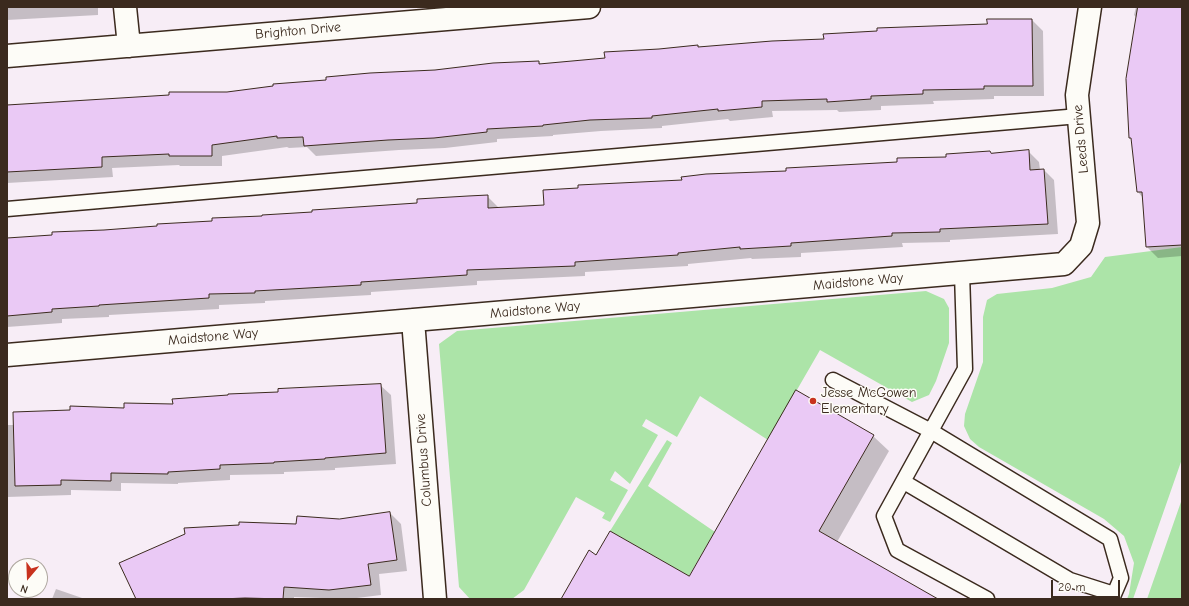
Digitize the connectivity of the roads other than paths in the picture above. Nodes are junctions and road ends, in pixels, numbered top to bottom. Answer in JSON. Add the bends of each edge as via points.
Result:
{"nodes":[{"id":1,"x":125,"y":7,"type":"edge"},
{"id":2,"x":589,"y":7,"type":"edge"},
{"id":3,"x":1090,"y":7,"type":"edge"},
{"id":4,"x":129,"y":46,"type":"junction"},
{"id":5,"x":7,"y":56,"type":"edge"},
{"id":6,"x":1079,"y":116,"type":"junction"},
{"id":7,"x":7,"y":209,"type":"edge"},
{"id":8,"x":1064,"y":264,"type":"joint"},
{"id":9,"x":962,"y":273,"type":"junction"},
{"id":10,"x":413,"y":320,"type":"junction"},
{"id":11,"x":7,"y":355,"type":"edge"},
{"id":12,"x":833,"y":380,"type":"dead end"},
{"id":13,"x":931,"y":430,"type":"junction"},
{"id":14,"x":904,"y":482,"type":"junction"},
{"id":15,"x":1113,"y":596,"type":"edge"},
{"id":16,"x":434,"y":599,"type":"edge"},
{"id":17,"x":987,"y":599,"type":"edge"}],
"edges":[{"from":1,"to":4,"type":"street"},
{"from":2,"to":4,"type":"street","name":"Brighton Drive"},
{"from":3,"to":6,"type":"street","name":"Leeds Drive","via":[[1077,95]]},
{"from":4,"to":5,"type":"street","name":"Brighton Drive"},
{"from":6,"to":7,"type":"lane"},
{"from":6,"to":8,"type":"street","name":"Leeds Drive","via":[[1088,223],[1081,246]]},
{"from":8,"to":9,"type":"street","name":"Maidstone Way"},
{"from":9,"to":10,"type":"street","name":"Maidstone Way"},
{"from":9,"to":13,"type":"lane","via":[[965,369]]},
{"from":10,"to":11,"type":"street","name":"Maidstone Way"},
{"from":10,"to":16,"type":"street","name":"Columbus Drive"},
{"from":12,"to":13,"type":"lane"},
{"from":13,"to":14,"type":"lane"},
{"from":13,"to":15,"type":"lane","via":[[1110,539],[1121,578]]},
{"from":14,"to":15,"type":"lane","via":[[1070,580]]},
{"from":14,"to":17,"type":"lane","via":[[884,516],[897,550]]}]}
